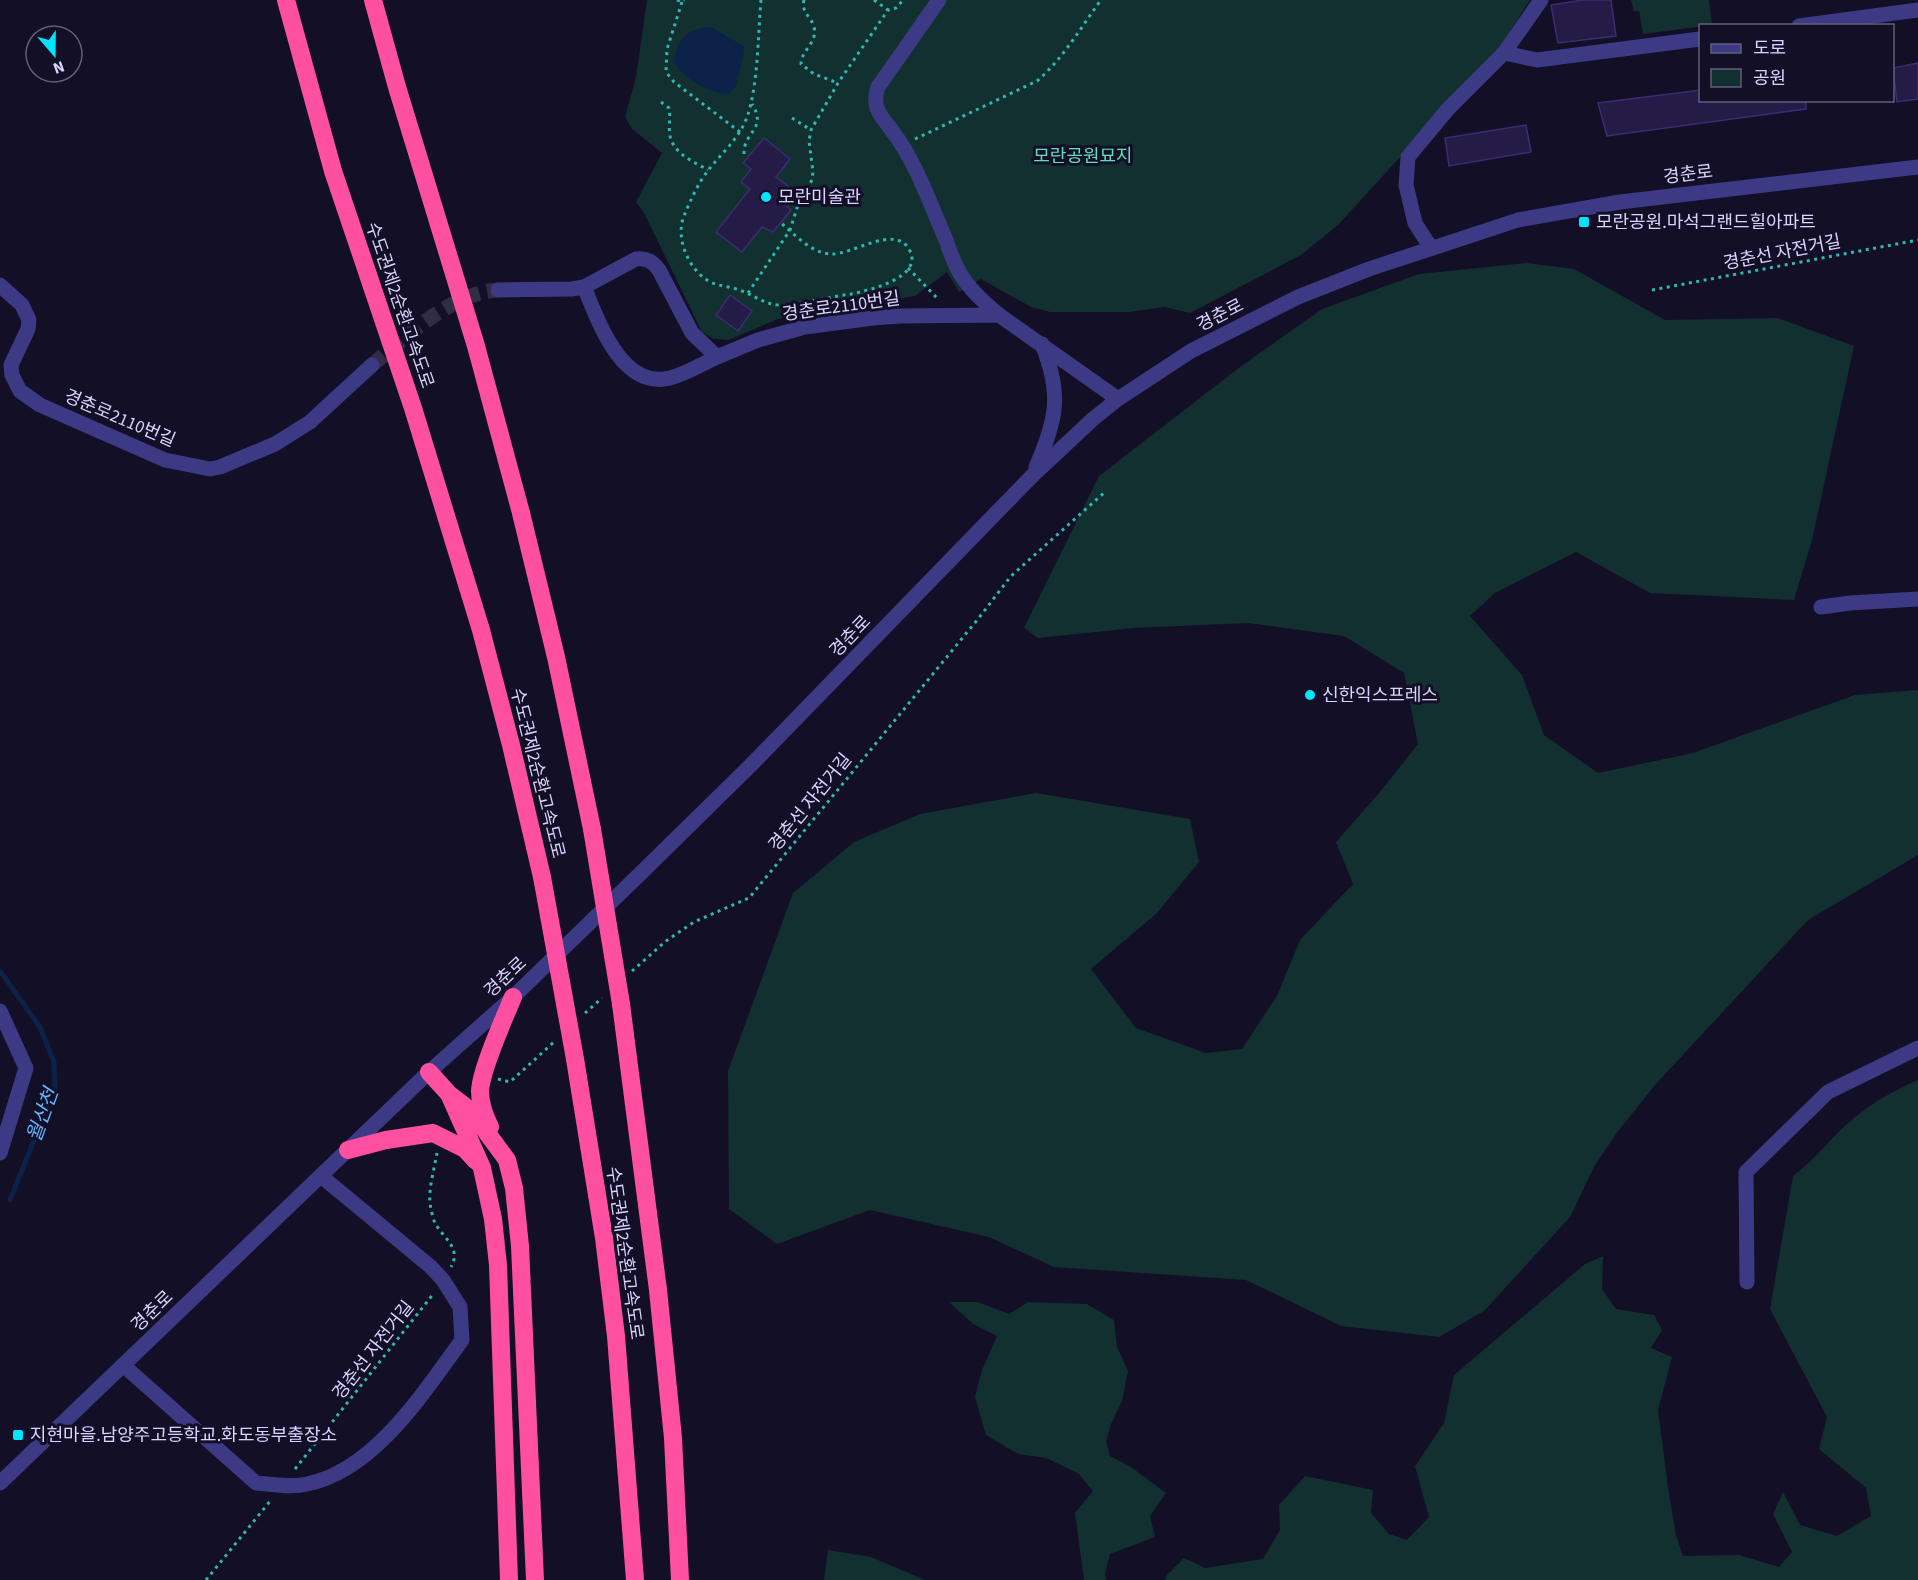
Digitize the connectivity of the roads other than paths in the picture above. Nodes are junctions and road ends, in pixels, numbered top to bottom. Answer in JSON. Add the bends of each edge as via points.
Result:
{"nodes":[{"id":1,"x":286,"y":0,"type":"edge"},
{"id":2,"x":373,"y":0,"type":"edge"},
{"id":3,"x":939,"y":0,"type":"edge"},
{"id":4,"x":1541,"y":0,"type":"edge"},
{"id":5,"x":1918,"y":10,"type":"edge"},
{"id":6,"x":1814,"y":24,"type":"edge"},
{"id":7,"x":1699,"y":39,"type":"edge"},
{"id":8,"x":1504,"y":53,"type":"junction"},
{"id":9,"x":1918,"y":167,"type":"edge"},
{"id":10,"x":1431,"y":248,"type":"junction"},
{"id":11,"x":0,"y":285,"type":"edge"},
{"id":12,"x":584,"y":287,"type":"junction"},
{"id":13,"x":498,"y":290,"type":"tunnel mouth"},
{"id":14,"x":999,"y":315,"type":"junction"},
{"id":15,"x":1042,"y":344,"type":"junction"},
{"id":16,"x":717,"y":357,"type":"junction"},
{"id":17,"x":372,"y":365,"type":"tunnel mouth"},
{"id":18,"x":1118,"y":399,"type":"junction"},
{"id":19,"x":1032,"y":476,"type":"junction"},
{"id":20,"x":1918,"y":599,"type":"edge"},
{"id":21,"x":1821,"y":607,"type":"dead end"},
{"id":22,"x":513,"y":997,"type":"junction"},
{"id":23,"x":0,"y":1011,"type":"edge"},
{"id":24,"x":1918,"y":1048,"type":"edge"},
{"id":25,"x":429,"y":1072,"type":"junction"},
{"id":26,"x":449,"y":1094,"type":"junction"},
{"id":27,"x":348,"y":1150,"type":"junction"},
{"id":28,"x":0,"y":1153,"type":"edge"},
{"id":29,"x":507,"y":1160,"type":"junction"},
{"id":30,"x":482,"y":1168,"type":"junction"},
{"id":31,"x":321,"y":1176,"type":"junction"},
{"id":32,"x":1747,"y":1282,"type":"dead end"},
{"id":33,"x":123,"y":1365,"type":"junction"},
{"id":34,"x":0,"y":1483,"type":"edge"},
{"id":35,"x":630,"y":1509,"type":"junction"},
{"id":36,"x":509,"y":1580,"type":"edge"},
{"id":37,"x":535,"y":1580,"type":"edge"},
{"id":38,"x":625,"y":1580,"type":"edge"},
{"id":39,"x":635,"y":1580,"type":"edge"},
{"id":40,"x":680,"y":1580,"type":"edge"}],
"edges":[{"from":1,"to":35,"type":"highway","name":"수도권제2순환고속도로","bridge":true,"via":[[333,171],[413,408],[512,745],[542,877],[604,1238]]},
{"from":2,"to":40,"type":"highway","name":"수도권제2순환고속도로","bridge":true,"via":[[476,345],[521,513],[592,829],[621,1004],[662,1324]]},
{"from":3,"to":14,"type":"street","via":[[878,87],[875,106],[903,145],[958,272]]},
{"from":4,"to":8,"type":"street"},
{"from":5,"to":6,"type":"street"},
{"from":7,"to":8,"type":"street","via":[[1537,60]]},
{"from":8,"to":10,"type":"street","via":[[1408,157],[1406,185],[1415,223]]},
{"from":9,"to":10,"type":"street","name":"경춘로","via":[[1620,202],[1518,220]]},
{"from":10,"to":18,"type":"street","name":"경춘로","via":[[1298,297],[1191,351]]},
{"from":11,"to":17,"type":"street","name":"경춘로2110번길","via":[[22,305],[29,320],[11,365],[20,392],[40,405],[165,460],[210,469],[275,444],[310,422]]},
{"from":12,"to":13,"type":"street"},
{"from":12,"to":16,"type":"street","name":"경춘로2110번길","via":[[609,343],[637,373],[658,380],[670,378]]},
{"from":12,"to":16,"type":"street","via":[[645,258],[659,270],[692,333]]},
{"from":14,"to":15,"type":"street"},
{"from":14,"to":16,"type":"street","name":"경춘로2110번길","via":[[873,318],[805,327]]},
{"from":15,"to":18,"type":"street"},
{"from":15,"to":19,"type":"street","via":[[1053,374],[1055,408],[1045,448]]},
{"from":18,"to":19,"type":"street","name":"경춘로"},
{"from":19,"to":22,"type":"street","name":"경춘로","via":[[750,766]]},
{"from":20,"to":21,"type":"street"},
{"from":22,"to":25,"type":"street","name":"경춘로"},
{"from":22,"to":29,"type":"highway","via":[[480,1090],[484,1114]]},
{"from":23,"to":28,"type":"street","via":[[26,1068]]},
{"from":24,"to":32,"type":"street","via":[[1828,1092],[1746,1172]]},
{"from":25,"to":26,"type":"highway"},
{"from":25,"to":27,"type":"street","name":"경춘로"},
{"from":26,"to":29,"type":"highway","via":[[471,1111]]},
{"from":26,"to":30,"type":"highway"},
{"from":27,"to":30,"type":"highway","via":[[433,1133],[465,1149]]},
{"from":27,"to":31,"type":"street","name":"경춘로"},
{"from":29,"to":37,"type":"highway","via":[[520,1246]]},
{"from":30,"to":36,"type":"highway","via":[[498,1265]]},
{"from":31,"to":33,"type":"street","name":"경춘로"},
{"from":31,"to":33,"type":"street","via":[[443,1280],[460,1307],[462,1340],[401,1423],[348,1468],[306,1485],[256,1484]]},
{"from":33,"to":34,"type":"street","name":"경춘로"},
{"from":35,"to":38,"type":"highway"},
{"from":35,"to":39,"type":"highway","name":"수도권제2순환고속도로"}]}
